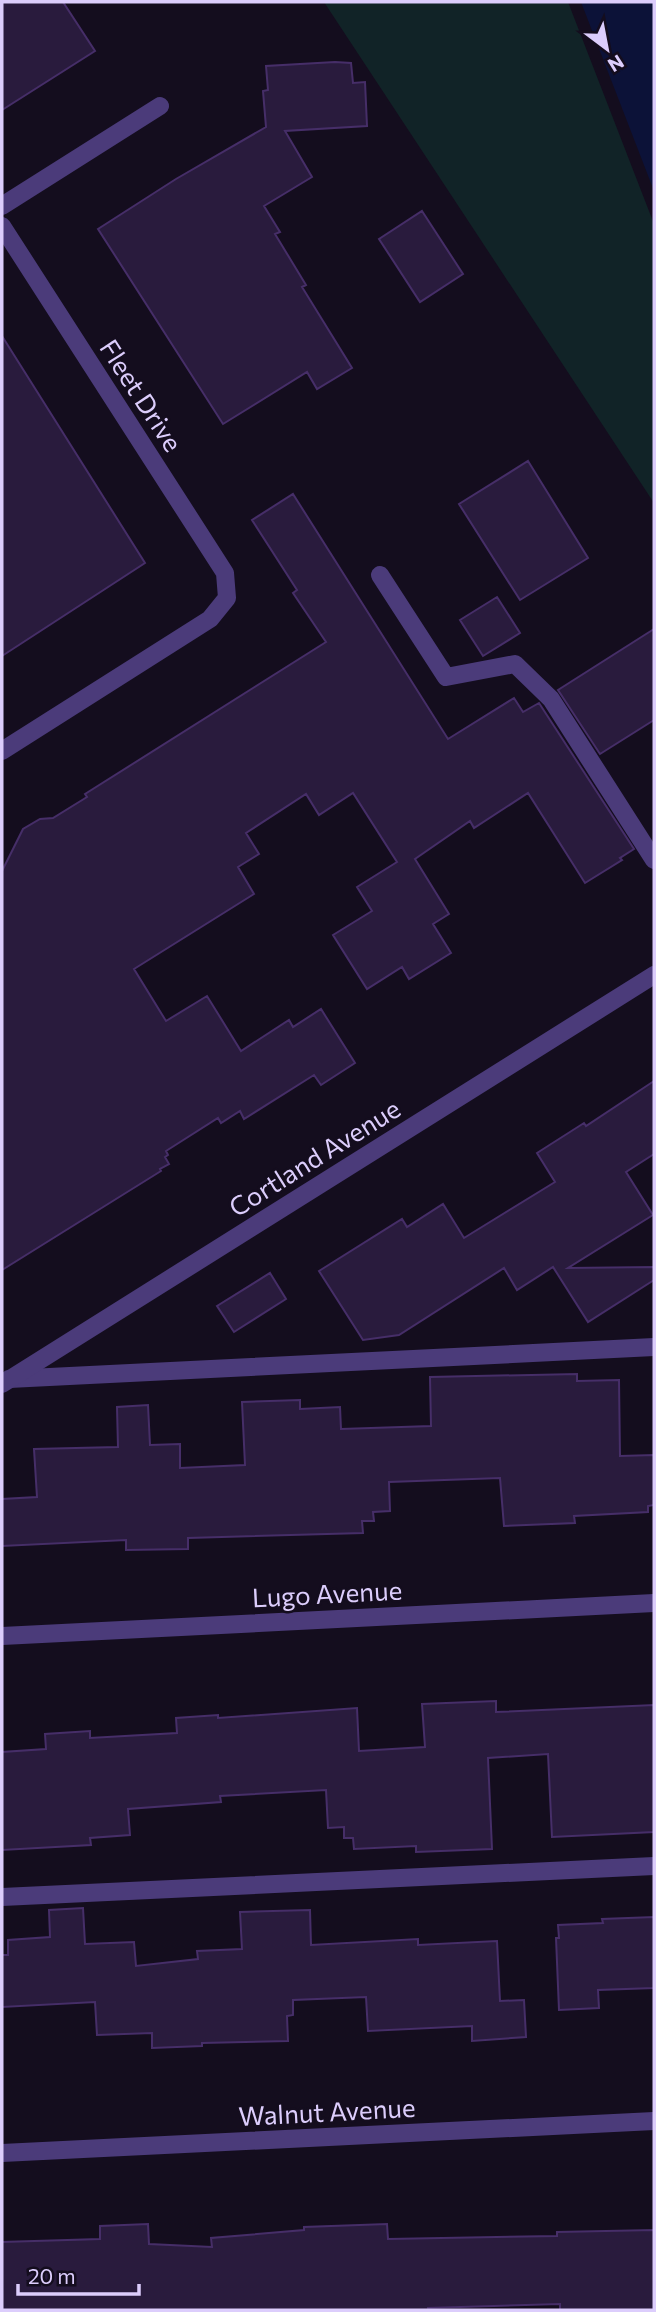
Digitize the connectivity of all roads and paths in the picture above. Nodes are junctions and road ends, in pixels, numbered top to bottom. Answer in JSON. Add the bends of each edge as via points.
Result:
{"nodes":[{"id":1,"x":160,"y":106,"type":"dead end"},
{"id":2,"x":2,"y":206,"type":"edge"},
{"id":3,"x":2,"y":226,"type":"edge"},
{"id":4,"x":380,"y":575,"type":"dead end"},
{"id":5,"x":2,"y":751,"type":"edge"},
{"id":6,"x":654,"y":860,"type":"edge"},
{"id":7,"x":654,"y":975,"type":"edge"},
{"id":8,"x":654,"y":1347,"type":"edge"},
{"id":9,"x":5,"y":1381,"type":"edge"},
{"id":10,"x":654,"y":1603,"type":"edge"},
{"id":11,"x":2,"y":1636,"type":"edge"},
{"id":12,"x":654,"y":1866,"type":"edge"},
{"id":13,"x":2,"y":1897,"type":"edge"},
{"id":14,"x":654,"y":2121,"type":"edge"},
{"id":15,"x":2,"y":2153,"type":"edge"}],
"edges":[{"from":1,"to":2,"type":"street"},
{"from":3,"to":5,"type":"street","name":"Fleet Drive","via":[[225,573],[227,598],[209,619]]},
{"from":4,"to":6,"type":"street","via":[[446,677],[515,664],[551,699]]},
{"from":7,"to":9,"type":"street","name":"Cortland Avenue"},
{"from":8,"to":9,"type":"street"},
{"from":10,"to":11,"type":"street","name":"Lugo Avenue"},
{"from":12,"to":13,"type":"street"},
{"from":14,"to":15,"type":"street","name":"Walnut Avenue"}]}
